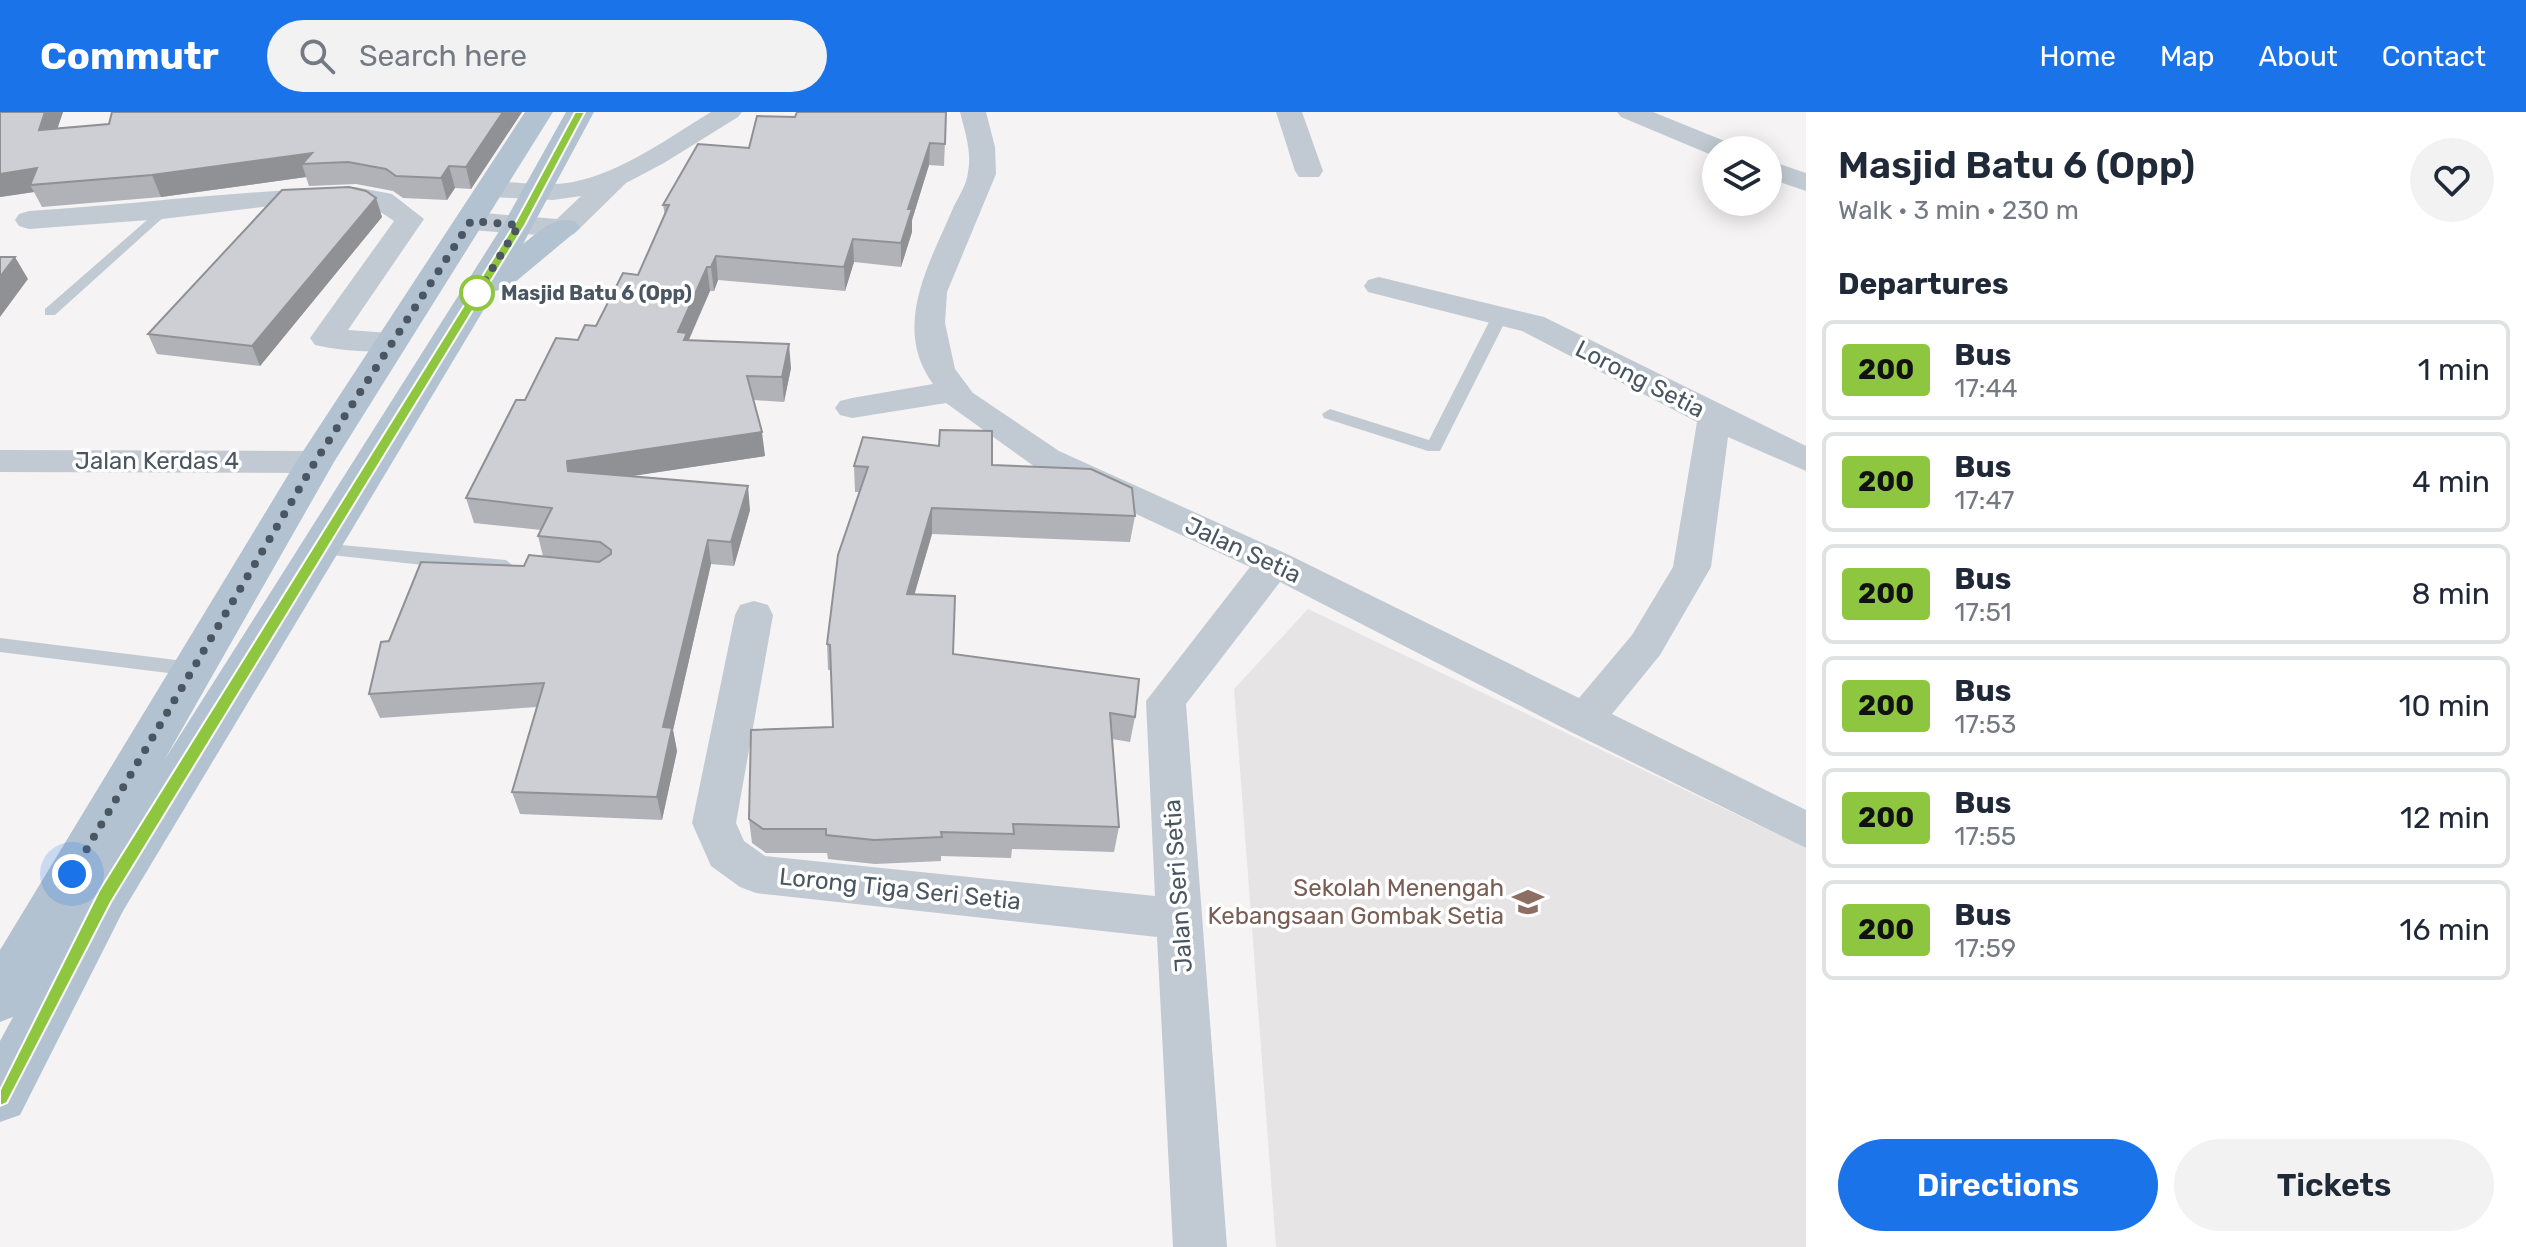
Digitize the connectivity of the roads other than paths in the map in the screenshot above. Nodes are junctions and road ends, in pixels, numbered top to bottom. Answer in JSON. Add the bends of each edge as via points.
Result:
{"nodes":[{"id":1,"x":539,"y":112,"type":"edge"},
{"id":2,"x":580,"y":112,"type":"edge"},
{"id":3,"x":729,"y":112,"type":"edge"},
{"id":4,"x":973,"y":112,"type":"edge"},
{"id":5,"x":1289,"y":112,"type":"edge"},
{"id":6,"x":1630,"y":112,"type":"edge"},
{"id":7,"x":1702,"y":141,"type":"edge"},
{"id":8,"x":1309,"y":171,"type":"dead end"},
{"id":9,"x":1782,"y":174,"type":"edge"},
{"id":10,"x":618,"y":175,"type":"junction"},
{"id":11,"x":1806,"y":183,"type":"edge"},
{"id":12,"x":538,"y":191,"type":"junction"},
{"id":13,"x":481,"y":205,"type":"junction"},
{"id":14,"x":162,"y":211,"type":"junction"},
{"id":15,"x":29,"y":220,"type":"dead end"},
{"id":16,"x":519,"y":225,"type":"junction"},
{"id":17,"x":564,"y":228,"type":"junction"},
{"id":18,"x":1379,"y":286,"type":"dead end"},
{"id":19,"x":475,"y":297,"type":"junction"},
{"id":20,"x":50,"y":312,"type":"dead end"},
{"id":21,"x":1501,"y":314,"type":"junction"},
{"id":22,"x":393,"y":341,"type":"junction"},
{"id":23,"x":955,"y":391,"type":"junction"},
{"id":24,"x":852,"y":408,"type":"dead end"},
{"id":25,"x":1330,"y":414,"type":"dead end"},
{"id":26,"x":1714,"y":417,"type":"junction"},
{"id":27,"x":1806,"y":460,"type":"edge"},
{"id":28,"x":0,"y":461,"type":"edge"},
{"id":29,"x":315,"y":462,"type":"junction"},
{"id":30,"x":319,"y":549,"type":"junction"},
{"id":31,"x":1274,"y":563,"type":"junction"},
{"id":32,"x":526,"y":569,"type":"edge"},
{"id":33,"x":754,"y":615,"type":"dead end"},
{"id":34,"x":0,"y":645,"type":"edge"},
{"id":35,"x":192,"y":669,"type":"junction"},
{"id":36,"x":1584,"y":720,"type":"junction"},
{"id":37,"x":1806,"y":830,"type":"edge"},
{"id":38,"x":1180,"y":919,"type":"junction"},
{"id":39,"x":0,"y":998,"type":"edge"},
{"id":40,"x":0,"y":1096,"type":"edge"},
{"id":41,"x":1200,"y":1247,"type":"edge"}],
"edges":[{"from":1,"to":13,"type":"main road"},
{"from":2,"to":12,"type":"main road"},
{"from":3,"to":10,"type":"street"},
{"from":4,"to":23,"type":"street","name":"Jalan Setia","via":[[982,174],[932,292],[929,323],[939,370]]},
{"from":5,"to":8,"type":"street"},
{"from":6,"to":7,"type":"street"},
{"from":9,"to":11,"type":"street"},
{"from":10,"to":12,"type":"street","via":[[573,190]]},
{"from":10,"to":17,"type":"street"},
{"from":12,"to":13,"type":"street"},
{"from":12,"to":16,"type":"main road"},
{"from":13,"to":16,"type":"street"},
{"from":13,"to":22,"type":"main road"},
{"from":14,"to":15,"type":"street"},
{"from":14,"to":20,"type":"lane"},
{"from":14,"to":22,"type":"street","via":[[270,198],[355,195],[382,200],[410,219],[326,338]]},
{"from":16,"to":17,"type":"street"},
{"from":16,"to":19,"type":"main road"},
{"from":17,"to":19,"type":"main road"},
{"from":18,"to":21,"type":"street","name":"Lorong Setia"},
{"from":19,"to":30,"type":"main road"},
{"from":21,"to":25,"type":"lane","via":[[1434,447]]},
{"from":21,"to":26,"type":"street","name":"Lorong Setia","via":[[1533,324]]},
{"from":22,"to":29,"type":"main road"},
{"from":23,"to":24,"type":"street"},
{"from":23,"to":31,"type":"street","name":"Jalan Setia","via":[[1047,459]]},
{"from":26,"to":27,"type":"street"},
{"from":26,"to":36,"type":"street","name":"Lorong Setia","via":[[1692,567],[1646,645]]},
{"from":28,"to":29,"type":"street","name":"Jalan Kerdas 4"},
{"from":29,"to":35,"type":"main road"},
{"from":30,"to":32,"type":"lane"},
{"from":30,"to":40,"type":"main road","via":[[105,896]]},
{"from":31,"to":36,"type":"street","name":"Jalan Setia"},
{"from":31,"to":38,"type":"street","name":"Jalan Seri Setia","via":[[1166,701]]},
{"from":33,"to":38,"type":"street","name":"Lorong Tiga Seri Setia","via":[[714,823],[727,853],[756,874]]},
{"from":34,"to":35,"type":"lane"},
{"from":35,"to":39,"type":"main road"},
{"from":36,"to":37,"type":"street","name":"Jalan Setia"},
{"from":38,"to":41,"type":"street","name":"Jalan Seri Setia"}]}
